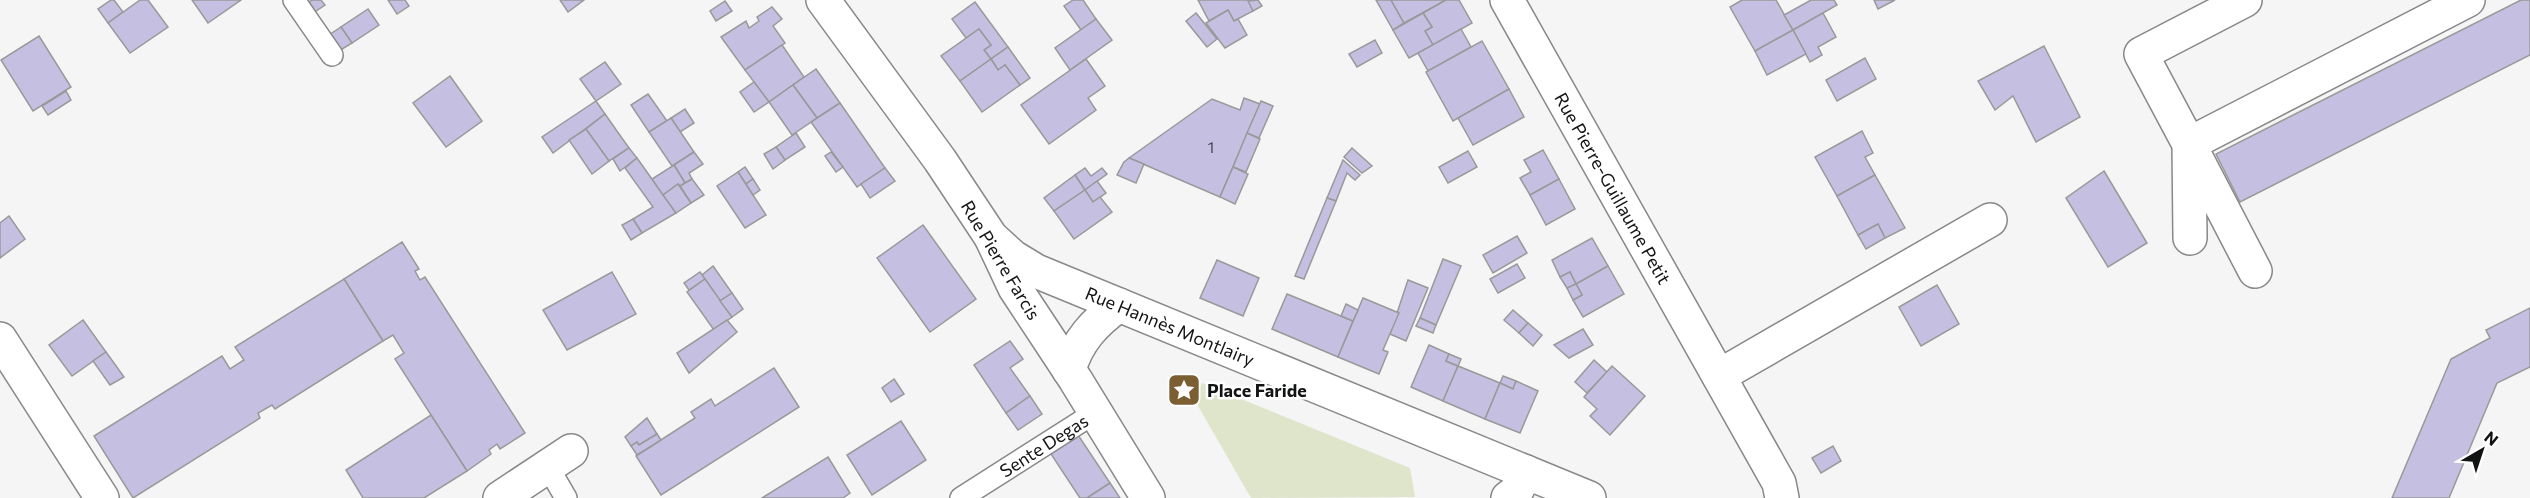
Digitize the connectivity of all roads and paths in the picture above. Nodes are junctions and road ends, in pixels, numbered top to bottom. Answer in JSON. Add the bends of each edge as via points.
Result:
{"nodes":[{"id":1,"x":294,"y":0,"type":"edge"},
{"id":2,"x":823,"y":0,"type":"edge"},
{"id":3,"x":1507,"y":0,"type":"edge"},
{"id":4,"x":2245,"y":0,"type":"edge"},
{"id":5,"x":2468,"y":0,"type":"edge"},
{"id":6,"x":332,"y":55,"type":"dead end"},
{"id":7,"x":2189,"y":144,"type":"junction"},
{"id":8,"x":1990,"y":220,"type":"dead end"},
{"id":9,"x":991,"y":237,"type":"junction"},
{"id":10,"x":2190,"y":238,"type":"dead end"},
{"id":11,"x":2255,"y":272,"type":"dead end"},
{"id":12,"x":1119,"y":305,"type":"junction"},
{"id":13,"x":0,"y":339,"type":"edge"},
{"id":14,"x":1069,"y":370,"type":"junction"},
{"id":15,"x":1719,"y":376,"type":"junction"},
{"id":16,"x":1096,"y":412,"type":"junction"},
{"id":17,"x":559,"y":459,"type":"joint"},
{"id":18,"x":1517,"y":485,"type":"edge"},
{"id":19,"x":102,"y":498,"type":"edge"},
{"id":20,"x":500,"y":498,"type":"edge"},
{"id":21,"x":566,"y":498,"type":"edge"},
{"id":22,"x":961,"y":498,"type":"edge"},
{"id":23,"x":1148,"y":498,"type":"edge"},
{"id":24,"x":1589,"y":498,"type":"edge"},
{"id":25,"x":1782,"y":498,"type":"edge"}],
"edges":[{"from":1,"to":6,"type":"lane"},
{"from":2,"to":9,"type":"street","name":"Rue Pierre Farcis"},
{"from":3,"to":15,"type":"street","name":"Rue Pierre-Guillaume Petit"},
{"from":4,"to":7,"type":"street","via":[[2141,54]]},
{"from":5,"to":7,"type":"street"},
{"from":7,"to":10,"type":"street"},
{"from":7,"to":11,"type":"street"},
{"from":8,"to":15,"type":"street"},
{"from":9,"to":12,"type":"street","name":"Rue Hannès Montlairy","via":[[1036,271]]},
{"from":9,"to":14,"type":"street","name":"Rue Pierre Farcis","via":[[1015,288]]},
{"from":12,"to":14,"type":"street","via":[[1086,334]]},
{"from":12,"to":18,"type":"street","name":"Rue Hannès Montlairy"},
{"from":13,"to":19,"type":"street"},
{"from":14,"to":16,"type":"street","name":"Rue Pierre Farcis"},
{"from":15,"to":25,"type":"street","name":"Rue Pierre-Guillaume Petit","via":[[1779,483]]},
{"from":16,"to":22,"type":"lane","name":"Sente Degas"},
{"from":16,"to":23,"type":"street","name":"Rue Pierre Farcis"},
{"from":17,"to":20,"type":"street"},
{"from":17,"to":21,"type":"lane"},
{"from":18,"to":24,"type":"street","name":"Rue Hannès Montlairy"}]}
